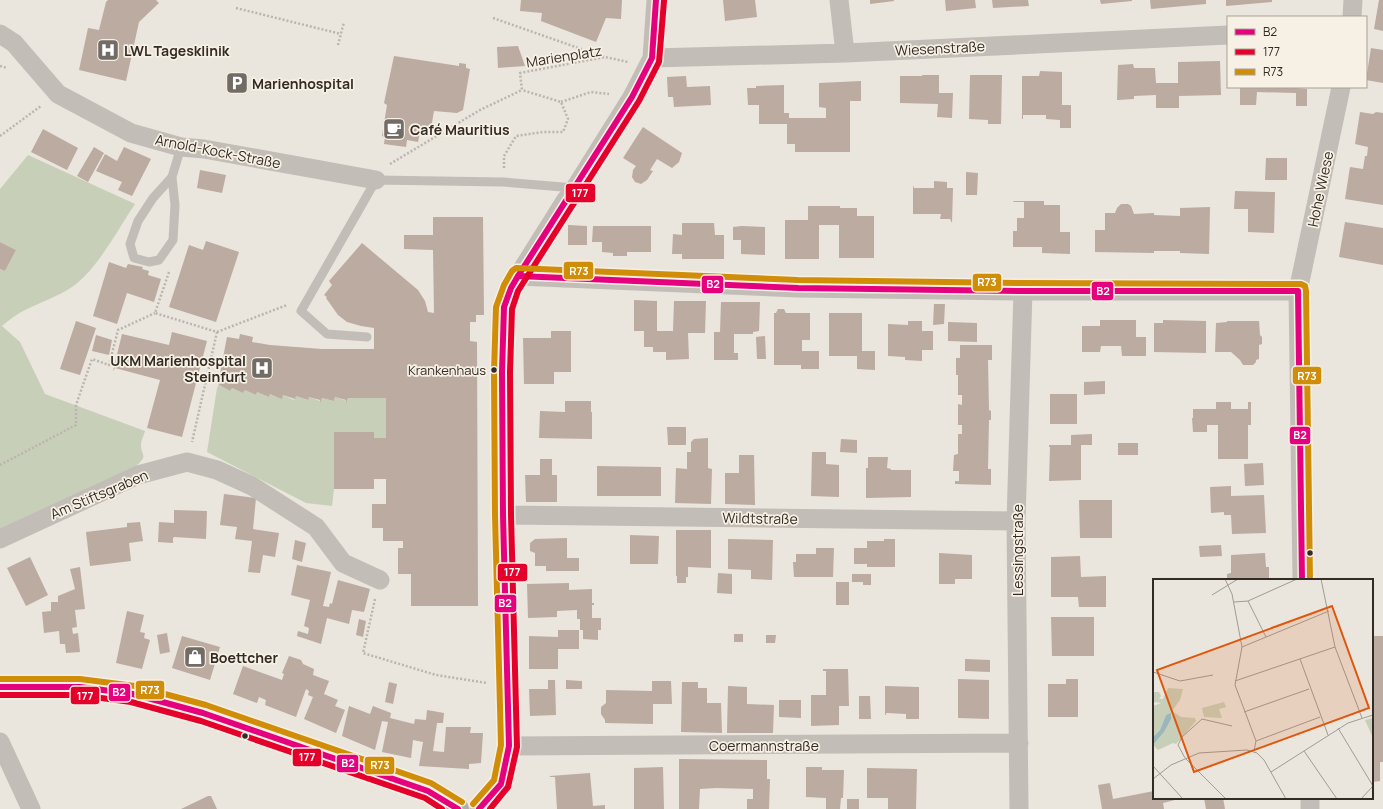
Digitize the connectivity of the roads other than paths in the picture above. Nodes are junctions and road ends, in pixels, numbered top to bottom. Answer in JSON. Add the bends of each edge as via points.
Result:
{"nodes":[{"id":1,"x":656,"y":0,"type":"edge"},
{"id":2,"x":839,"y":0,"type":"edge"},
{"id":3,"x":1353,"y":0,"type":"edge"},
{"id":4,"x":1352,"y":16,"type":"edge"},
{"id":5,"x":0,"y":34,"type":"edge"},
{"id":6,"x":1227,"y":35,"type":"edge"},
{"id":7,"x":846,"y":53,"type":"junction"},
{"id":8,"x":652,"y":58,"type":"junction"},
{"id":9,"x":1341,"y":88,"type":"edge"},
{"id":10,"x":181,"y":147,"type":"junction"},
{"id":11,"x":172,"y":177,"type":"junction"},
{"id":12,"x":376,"y":180,"type":"junction"},
{"id":13,"x":574,"y":188,"type":"junction"},
{"id":14,"x":518,"y":276,"type":"junction"},
{"id":15,"x":1023,"y":291,"type":"junction"},
{"id":16,"x":1298,"y":292,"type":"junction"},
{"id":17,"x":367,"y":337,"type":"dead end"},
{"id":18,"x":503,"y":515,"type":"junction"},
{"id":19,"x":1016,"y":521,"type":"junction"},
{"id":20,"x":0,"y":539,"type":"edge"},
{"id":21,"x":1302,"y":579,"type":"edge"},
{"id":22,"x":380,"y":580,"type":"road end"},
{"id":23,"x":0,"y":687,"type":"edge"},
{"id":24,"x":0,"y":742,"type":"edge"},
{"id":25,"x":1018,"y":743,"type":"junction"},
{"id":26,"x":509,"y":746,"type":"junction"},
{"id":27,"x":31,"y":809,"type":"edge"},
{"id":28,"x":458,"y":809,"type":"edge"},
{"id":29,"x":479,"y":809,"type":"edge"},
{"id":30,"x":1019,"y":809,"type":"edge"}],
"edges":[{"from":1,"to":8,"type":"street"},
{"from":2,"to":7,"type":"street"},
{"from":3,"to":4,"type":"street"},
{"from":5,"to":10,"type":"street","name":"Arnold-Kock-Straße","via":[[14,43],[58,94],[131,133]]},
{"from":6,"to":7,"type":"street","name":"Wiesenstraße"},
{"from":7,"to":8,"type":"street","name":"Wiesenstraße"},
{"from":8,"to":13,"type":"street","via":[[632,97]]},
{"from":9,"to":16,"type":"street","name":"Hohe Wiese"},
{"from":10,"to":11,"type":"lane"},
{"from":10,"to":12,"type":"street","name":"Arnold-Kock-Straße"},
{"from":11,"to":11,"type":"lane","via":[[153,198],[138,221],[130,244],[134,258],[149,262],[159,260],[173,240],[176,205]]},
{"from":12,"to":13,"type":"lane","via":[[503,182]]},
{"from":12,"to":17,"type":"lane","via":[[301,311],[327,334]]},
{"from":13,"to":14,"type":"street"},
{"from":14,"to":15,"type":"street","via":[[765,287]]},
{"from":14,"to":18,"type":"street","via":[[504,307]]},
{"from":15,"to":16,"type":"street"},
{"from":15,"to":19,"type":"street","name":"Lessingstraße"},
{"from":16,"to":21,"type":"street","name":"Hohe Wiese"},
{"from":18,"to":19,"type":"street","name":"Wildtstraße"},
{"from":18,"to":26,"type":"street"},
{"from":19,"to":25,"type":"street","name":"Lessingstraße"},
{"from":20,"to":22,"type":"street","name":"Am Stiftsgraben","via":[[138,475],[187,462],[217,470],[252,486],[324,528],[343,563]]},
{"from":23,"to":28,"type":"street","via":[[80,687],[132,694],[189,709],[428,791]]},
{"from":24,"to":27,"type":"street"},
{"from":25,"to":26,"type":"street","name":"Coermannstraße"},
{"from":25,"to":30,"type":"street","name":"Lessingstraße"},
{"from":26,"to":29,"type":"street","via":[[501,784]]}]}
